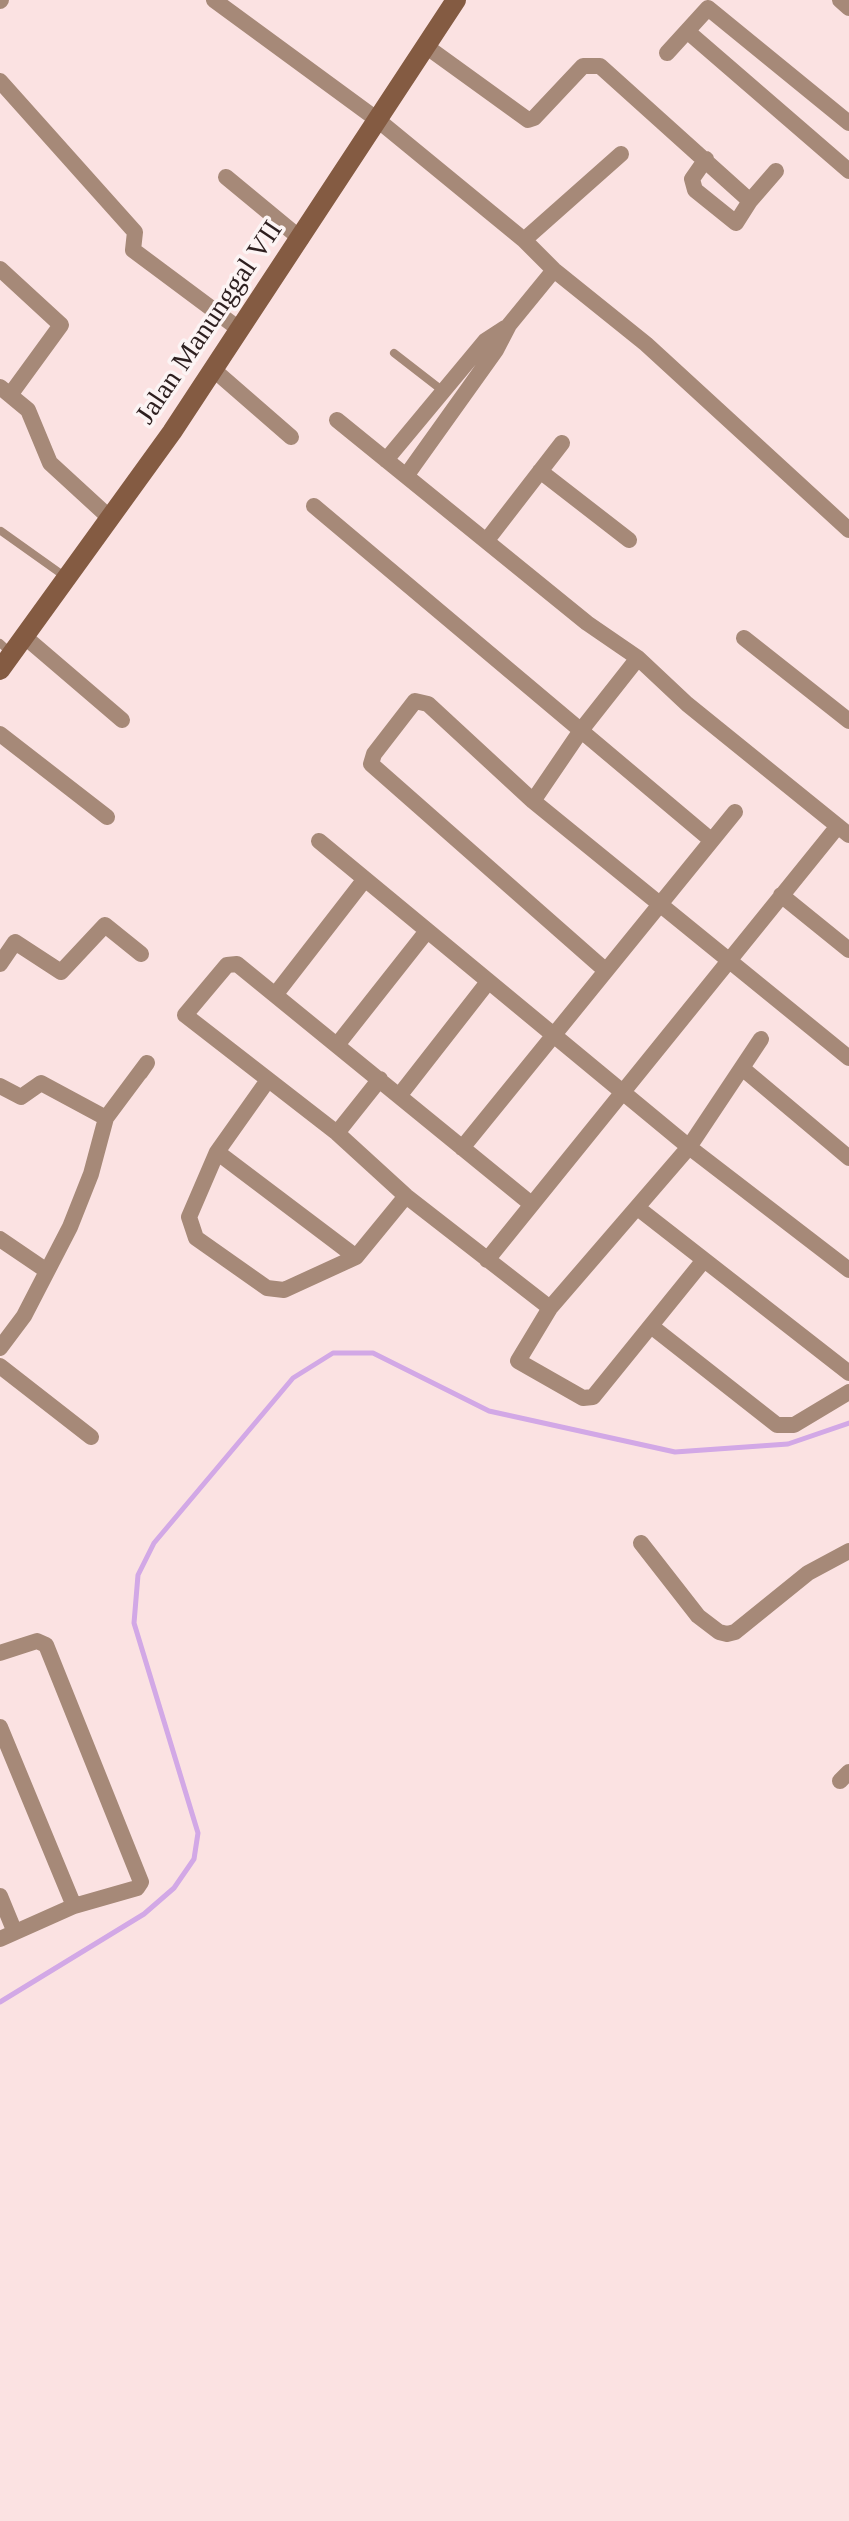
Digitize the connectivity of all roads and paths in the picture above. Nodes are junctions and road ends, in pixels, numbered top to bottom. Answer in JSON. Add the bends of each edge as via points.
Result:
{"nodes":[{"id":1,"x":214,"y":0,"type":"edge"},
{"id":2,"x":840,"y":0,"type":"edge"},
{"id":3,"x":454,"y":1,"type":"edge"},
{"id":4,"x":711,"y":4,"type":"edge"},
{"id":5,"x":849,"y":8,"type":"edge"},
{"id":6,"x":687,"y":31,"type":"junction"},
{"id":7,"x":427,"y":47,"type":"junction"},
{"id":8,"x":667,"y":53,"type":"dead end"},
{"id":9,"x":0,"y":81,"type":"edge"},
{"id":10,"x":379,"y":121,"type":"junction"},
{"id":11,"x":849,"y":123,"type":"edge"},
{"id":12,"x":621,"y":154,"type":"dead end"},
{"id":13,"x":706,"y":159,"type":"junction"},
{"id":14,"x":776,"y":171,"type":"dead end"},
{"id":15,"x":849,"y":171,"type":"edge"},
{"id":16,"x":226,"y":177,"type":"dead end"},
{"id":17,"x":750,"y":201,"type":"junction"},
{"id":18,"x":301,"y":239,"type":"junction"},
{"id":19,"x":524,"y":240,"type":"junction"},
{"id":20,"x":0,"y":269,"type":"edge"},
{"id":21,"x":554,"y":270,"type":"junction"},
{"id":22,"x":509,"y":325,"type":"junction"},
{"id":23,"x":239,"y":329,"type":"junction"},
{"id":24,"x":394,"y":353,"type":"dead end"},
{"id":25,"x":214,"y":370,"type":"junction"},
{"id":26,"x":5,"y":391,"type":"edge"},
{"id":27,"x":443,"y":391,"type":"junction"},
{"id":28,"x":337,"y":420,"type":"dead end"},
{"id":29,"x":291,"y":437,"type":"dead end"},
{"id":30,"x":562,"y":443,"type":"dead end"},
{"id":31,"x":386,"y":460,"type":"junction"},
{"id":32,"x":540,"y":471,"type":"junction"},
{"id":33,"x":406,"y":476,"type":"junction"},
{"id":34,"x":314,"y":506,"type":"dead end"},
{"id":35,"x":111,"y":519,"type":"junction"},
{"id":36,"x":849,"y":530,"type":"edge"},
{"id":37,"x":1,"y":531,"type":"edge"},
{"id":38,"x":487,"y":540,"type":"junction"},
{"id":39,"x":629,"y":540,"type":"dead end"},
{"id":40,"x":68,"y":579,"type":"junction"},
{"id":41,"x":25,"y":637,"type":"junction"},
{"id":42,"x":744,"y":638,"type":"dead end"},
{"id":43,"x":4,"y":656,"type":"edge"},
{"id":44,"x":638,"y":658,"type":"junction"},
{"id":45,"x":122,"y":720,"type":"dead end"},
{"id":46,"x":849,"y":721,"type":"edge"},
{"id":47,"x":582,"y":729,"type":"junction"},
{"id":48,"x":0,"y":734,"type":"edge"},
{"id":49,"x":533,"y":801,"type":"junction"},
{"id":50,"x":735,"y":812,"type":"dead end"},
{"id":51,"x":107,"y":817,"type":"dead end"},
{"id":52,"x":843,"y":830,"type":"edge"},
{"id":53,"x":711,"y":840,"type":"junction"},
{"id":54,"x":319,"y":841,"type":"dead end"},
{"id":55,"x":365,"y":879,"type":"junction"},
{"id":56,"x":781,"y":895,"type":"junction"},
{"id":57,"x":658,"y":904,"type":"junction"},
{"id":58,"x":427,"y":931,"type":"junction"},
{"id":59,"x":849,"y":950,"type":"edge"},
{"id":60,"x":141,"y":954,"type":"dead end"},
{"id":61,"x":728,"y":961,"type":"junction"},
{"id":62,"x":0,"y":964,"type":"edge"},
{"id":63,"x":605,"y":970,"type":"junction"},
{"id":64,"x":488,"y":982,"type":"junction"},
{"id":65,"x":275,"y":995,"type":"junction"},
{"id":66,"x":552,"y":1035,"type":"junction"},
{"id":67,"x":761,"y":1039,"type":"dead end"},
{"id":68,"x":337,"y":1045,"type":"junction"},
{"id":69,"x":849,"y":1058,"type":"edge"},
{"id":70,"x":742,"y":1068,"type":"junction"},
{"id":71,"x":140,"y":1073,"type":"dead end"},
{"id":72,"x":380,"y":1079,"type":"junction"},
{"id":73,"x":268,"y":1080,"type":"junction"},
{"id":74,"x":0,"y":1086,"type":"edge"},
{"id":75,"x":622,"y":1092,"type":"junction"},
{"id":76,"x":399,"y":1096,"type":"junction"},
{"id":77,"x":106,"y":1118,"type":"junction"},
{"id":78,"x":337,"y":1133,"type":"junction"},
{"id":79,"x":689,"y":1147,"type":"junction"},
{"id":80,"x":462,"y":1148,"type":"junction"},
{"id":81,"x":217,"y":1152,"type":"junction"},
{"id":82,"x":849,"y":1158,"type":"edge"},
{"id":83,"x":406,"y":1196,"type":"junction"},
{"id":84,"x":530,"y":1203,"type":"junction"},
{"id":85,"x":639,"y":1209,"type":"junction"},
{"id":86,"x":0,"y":1239,"type":"edge"},
{"id":87,"x":356,"y":1257,"type":"junction"},
{"id":88,"x":487,"y":1260,"type":"junction"},
{"id":89,"x":704,"y":1260,"type":"junction"},
{"id":90,"x":849,"y":1270,"type":"edge"},
{"id":91,"x":47,"y":1271,"type":"junction"},
{"id":92,"x":550,"y":1308,"type":"junction"},
{"id":93,"x":651,"y":1326,"type":"junction"},
{"id":94,"x":0,"y":1348,"type":"edge"},
{"id":95,"x":0,"y":1366,"type":"edge"},
{"id":96,"x":849,"y":1373,"type":"edge"},
{"id":97,"x":849,"y":1392,"type":"edge"},
{"id":98,"x":91,"y":1437,"type":"dead end"},
{"id":99,"x":641,"y":1543,"type":"dead end"},
{"id":100,"x":849,"y":1551,"type":"edge"},
{"id":101,"x":0,"y":1653,"type":"edge"},
{"id":102,"x":0,"y":1727,"type":"edge"},
{"id":103,"x":0,"y":1896,"type":"edge"},
{"id":104,"x":74,"y":1906,"type":"junction"},
{"id":105,"x":7,"y":1934,"type":"edge"}],
"edges":[{"from":1,"to":10,"type":"street"},
{"from":2,"to":5,"type":"street"},
{"from":3,"to":7,"type":"street","name":"Jalan Manunggal VII"},
{"from":4,"to":6,"type":"street"},
{"from":4,"to":11,"type":"street"},
{"from":6,"to":8,"type":"street"},
{"from":6,"to":15,"type":"street"},
{"from":7,"to":10,"type":"street","name":"Jalan Manunggal VII"},
{"from":7,"to":13,"type":"street","via":[[528,120],[583,66],[600,66]]},
{"from":9,"to":23,"type":"street","via":[[135,232],[133,250]]},
{"from":10,"to":18,"type":"street","name":"Jalan Manunggal VII"},
{"from":10,"to":19,"type":"street"},
{"from":12,"to":19,"type":"street"},
{"from":13,"to":17,"type":"street"},
{"from":13,"to":17,"type":"street","via":[[692,179],[695,190],[736,223]]},
{"from":14,"to":17,"type":"street"},
{"from":16,"to":18,"type":"street"},
{"from":18,"to":23,"type":"street","name":"Jalan Manunggal VII"},
{"from":19,"to":21,"type":"street"},
{"from":20,"to":26,"type":"street","via":[[61,325]]},
{"from":21,"to":22,"type":"street"},
{"from":21,"to":36,"type":"street","via":[[635,335]]},
{"from":22,"to":27,"type":"street","via":[[485,341]]},
{"from":22,"to":33,"type":"street"},
{"from":23,"to":25,"type":"street","name":"Jalan Manunggal VII"},
{"from":24,"to":27,"type":"lane"},
{"from":25,"to":29,"type":"street"},
{"from":25,"to":35,"type":"street","name":"Jalan Manunggal VII"},
{"from":26,"to":35,"type":"street","via":[[35,420],[50,463]]},
{"from":27,"to":31,"type":"street"},
{"from":28,"to":31,"type":"street"},
{"from":30,"to":32,"type":"street"},
{"from":31,"to":33,"type":"street"},
{"from":32,"to":38,"type":"street"},
{"from":32,"to":39,"type":"street"},
{"from":33,"to":38,"type":"street"},
{"from":34,"to":47,"type":"street"},
{"from":35,"to":40,"type":"street","name":"Jalan Manunggal VII"},
{"from":37,"to":40,"type":"lane"},
{"from":38,"to":44,"type":"street"},
{"from":40,"to":41,"type":"street","name":"Jalan Manunggal VII"},
{"from":41,"to":43,"type":"street","name":"Jalan Manunggal VII"},
{"from":41,"to":45,"type":"street"},
{"from":42,"to":46,"type":"street"},
{"from":44,"to":47,"type":"street"},
{"from":44,"to":52,"type":"street"},
{"from":47,"to":49,"type":"street"},
{"from":47,"to":53,"type":"street"},
{"from":48,"to":51,"type":"street"},
{"from":49,"to":57,"type":"street"},
{"from":49,"to":63,"type":"street","via":[[420,700],[372,759],[374,767]]},
{"from":50,"to":53,"type":"street"},
{"from":52,"to":56,"type":"street"},
{"from":53,"to":57,"type":"street"},
{"from":54,"to":55,"type":"street"},
{"from":55,"to":58,"type":"street"},
{"from":55,"to":65,"type":"street"},
{"from":56,"to":59,"type":"street"},
{"from":56,"to":61,"type":"street"},
{"from":57,"to":61,"type":"street"},
{"from":57,"to":63,"type":"street"},
{"from":58,"to":64,"type":"street"},
{"from":58,"to":68,"type":"street"},
{"from":60,"to":62,"type":"street","via":[[105,925],[61,972],[15,942]]},
{"from":61,"to":69,"type":"street"},
{"from":61,"to":75,"type":"street"},
{"from":63,"to":66,"type":"street"},
{"from":64,"to":66,"type":"street"},
{"from":64,"to":76,"type":"street"},
{"from":65,"to":68,"type":"street"},
{"from":65,"to":73,"type":"street","via":[[232,963],[185,1015]]},
{"from":66,"to":75,"type":"street"},
{"from":66,"to":80,"type":"street"},
{"from":67,"to":70,"type":"street"},
{"from":68,"to":72,"type":"street"},
{"from":70,"to":79,"type":"street"},
{"from":70,"to":82,"type":"street"},
{"from":71,"to":77,"type":"street","via":[[147,1063]]},
{"from":72,"to":76,"type":"street"},
{"from":72,"to":78,"type":"street"},
{"from":73,"to":78,"type":"street"},
{"from":73,"to":81,"type":"street"},
{"from":74,"to":77,"type":"street","via":[[21,1097],[41,1083]]},
{"from":75,"to":79,"type":"street"},
{"from":75,"to":84,"type":"street"},
{"from":76,"to":80,"type":"street"},
{"from":77,"to":91,"type":"street","via":[[91,1174]]},
{"from":78,"to":83,"type":"street"},
{"from":79,"to":85,"type":"street"},
{"from":79,"to":90,"type":"street"},
{"from":80,"to":84,"type":"street"},
{"from":81,"to":87,"type":"street"},
{"from":81,"to":87,"type":"street","via":[[189,1217],[196,1238],[272,1290],[284,1290]]},
{"from":83,"to":87,"type":"street"},
{"from":83,"to":88,"type":"street"},
{"from":84,"to":88,"type":"street"},
{"from":85,"to":89,"type":"street"},
{"from":85,"to":92,"type":"street"},
{"from":86,"to":91,"type":"street"},
{"from":88,"to":92,"type":"street"},
{"from":89,"to":93,"type":"street"},
{"from":89,"to":96,"type":"street"},
{"from":91,"to":94,"type":"street"},
{"from":92,"to":93,"type":"street","via":[[518,1361],[586,1399],[596,1394]]},
{"from":93,"to":97,"type":"street","via":[[779,1426],[794,1425]]},
{"from":95,"to":98,"type":"street"},
{"from":99,"to":100,"type":"street","via":[[698,1616],[727,1634],[808,1573]]},
{"from":101,"to":104,"type":"street","via":[[38,1641],[46,1645],[140,1880],[137,1888]]},
{"from":102,"to":104,"type":"street"},
{"from":103,"to":105,"type":"street"},
{"from":104,"to":105,"type":"street"}]}
